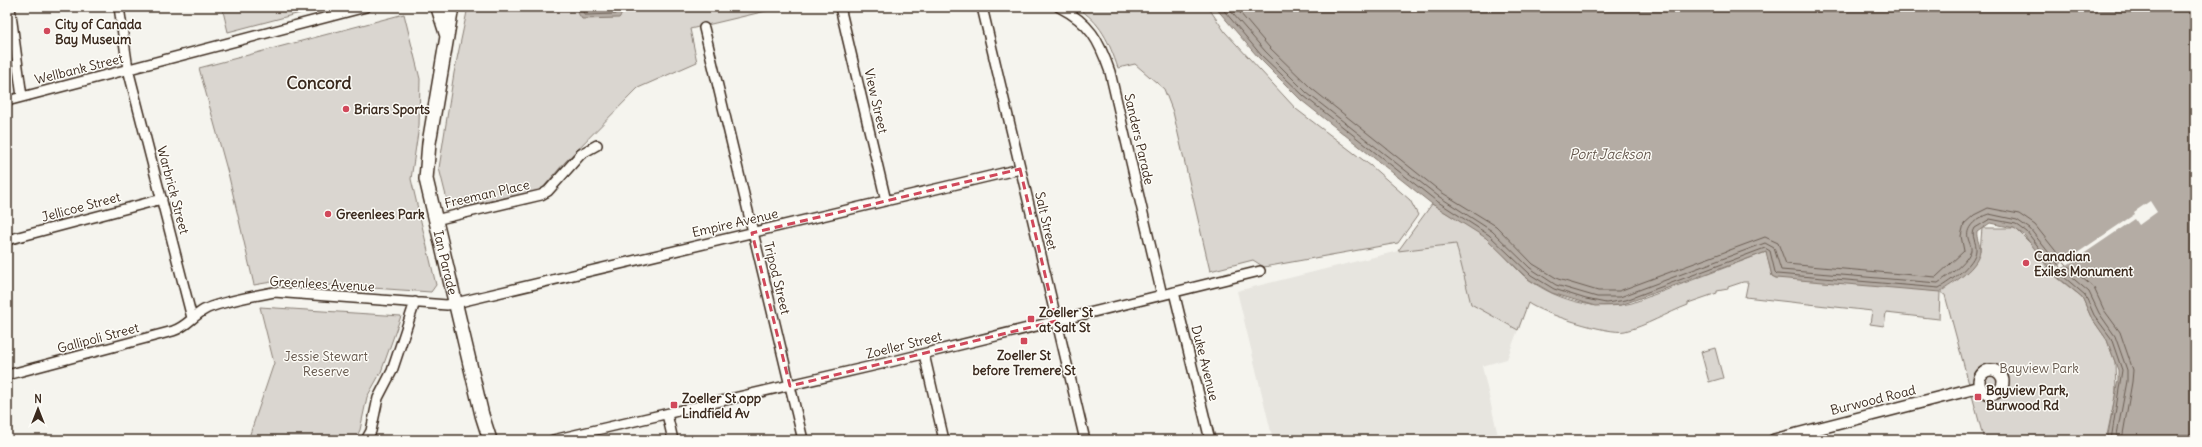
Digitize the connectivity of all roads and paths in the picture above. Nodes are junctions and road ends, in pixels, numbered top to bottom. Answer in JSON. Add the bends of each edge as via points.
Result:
{"nodes":[{"id":1,"x":10,"y":7,"type":"edge"},
{"id":2,"x":119,"y":7,"type":"edge"},
{"id":3,"x":366,"y":7,"type":"edge"},
{"id":4,"x":444,"y":7,"type":"edge"},
{"id":5,"x":840,"y":7,"type":"edge"},
{"id":6,"x":982,"y":7,"type":"edge"},
{"id":7,"x":1060,"y":7,"type":"edge"},
{"id":8,"x":704,"y":28,"type":"dead end"},
{"id":9,"x":128,"y":70,"type":"junction"},
{"id":10,"x":22,"y":97,"type":"junction"},
{"id":11,"x":7,"y":101,"type":"edge"},
{"id":12,"x":597,"y":145,"type":"dead end"},
{"id":13,"x":1020,"y":169,"type":"junction"},
{"id":14,"x":162,"y":199,"type":"junction"},
{"id":15,"x":886,"y":201,"type":"junction"},
{"id":16,"x":435,"y":220,"type":"junction"},
{"id":17,"x":752,"y":233,"type":"junction"},
{"id":18,"x":7,"y":240,"type":"edge"},
{"id":19,"x":1260,"y":271,"type":"dead end"},
{"id":20,"x":1174,"y":292,"type":"junction"},
{"id":21,"x":1162,"y":296,"type":"junction"},
{"id":22,"x":415,"y":302,"type":"junction"},
{"id":23,"x":456,"y":303,"type":"junction"},
{"id":24,"x":192,"y":318,"type":"junction"},
{"id":25,"x":1056,"y":321,"type":"junction"},
{"id":26,"x":924,"y":354,"type":"junction"},
{"id":27,"x":7,"y":375,"type":"edge"},
{"id":28,"x":790,"y":386,"type":"junction"},
{"id":29,"x":1980,"y":387,"type":"dead end"},
{"id":30,"x":667,"y":414,"type":"junction"},
{"id":31,"x":366,"y":440,"type":"edge"},
{"id":32,"x":490,"y":440,"type":"edge"},
{"id":33,"x":553,"y":440,"type":"edge"},
{"id":34,"x":673,"y":440,"type":"edge"},
{"id":35,"x":803,"y":440,"type":"edge"},
{"id":36,"x":944,"y":440,"type":"edge"},
{"id":37,"x":1085,"y":440,"type":"edge"},
{"id":38,"x":1210,"y":440,"type":"edge"},
{"id":39,"x":1774,"y":440,"type":"edge"}],
"edges":[{"from":1,"to":10,"type":"street"},
{"from":2,"to":9,"type":"street","name":"Warbrick Street"},
{"from":3,"to":9,"type":"street","name":"Wellbank Street"},
{"from":4,"to":16,"type":"main road","name":"Ian Parade","via":[[446,35],[426,167],[426,179]]},
{"from":5,"to":15,"type":"street","name":"View Street"},
{"from":6,"to":13,"type":"street","name":"Salt Street"},
{"from":7,"to":21,"type":"street","name":"Sanders Parade","via":[[1078,17],[1100,44],[1110,72]]},
{"from":8,"to":17,"type":"street","name":"Tripod Street"},
{"from":9,"to":10,"type":"street","name":"Wellbank Street"},
{"from":9,"to":14,"type":"street","name":"Warbrick Street"},
{"from":10,"to":11,"type":"street","name":"Wellbank Street"},
{"from":12,"to":16,"type":"street","name":"Freeman Place","via":[[581,154],[548,191],[541,195]]},
{"from":13,"to":15,"type":"street","name":"Empire Avenue"},
{"from":13,"to":25,"type":"street","name":"Salt Street"},
{"from":14,"to":18,"type":"street","name":"Jellicoe Street"},
{"from":14,"to":24,"type":"street","name":"Warbrick Street"},
{"from":15,"to":17,"type":"street","name":"Empire Avenue"},
{"from":16,"to":23,"type":"main road","name":"Ian Parade"},
{"from":17,"to":23,"type":"street","name":"Empire Avenue"},
{"from":17,"to":28,"type":"street","name":"Tripod Street"},
{"from":19,"to":20,"type":"street","name":"Zoeller Street"},
{"from":20,"to":21,"type":"street","name":"Zoeller Street"},
{"from":20,"to":38,"type":"street","name":"Duke Avenue"},
{"from":21,"to":25,"type":"street","name":"Zoeller Street"},
{"from":22,"to":23,"type":"street","name":"Greenlees Avenue","via":[[448,305]]},
{"from":22,"to":24,"type":"street","name":"Greenlees Avenue","via":[[274,292],[205,309]]},
{"from":22,"to":31,"type":"street","via":[[392,371],[378,398],[371,431]]},
{"from":23,"to":32,"type":"main road","name":"Ian Parade","via":[[480,409]]},
{"from":24,"to":27,"type":"street","name":"Gallipoli Street","via":[[186,326],[173,331]]},
{"from":25,"to":26,"type":"street","name":"Zoeller Street"},
{"from":25,"to":37,"type":"street","name":"Salt Street"},
{"from":26,"to":28,"type":"street","name":"Zoeller Street"},
{"from":26,"to":36,"type":"street"},
{"from":28,"to":30,"type":"street","name":"Zoeller Street"},
{"from":28,"to":35,"type":"street","name":"Tripod Street"},
{"from":29,"to":39,"type":"street","name":"Burwood Road"},
{"from":30,"to":33,"type":"street","name":"Zoeller Street"},
{"from":30,"to":34,"type":"street"}]}
